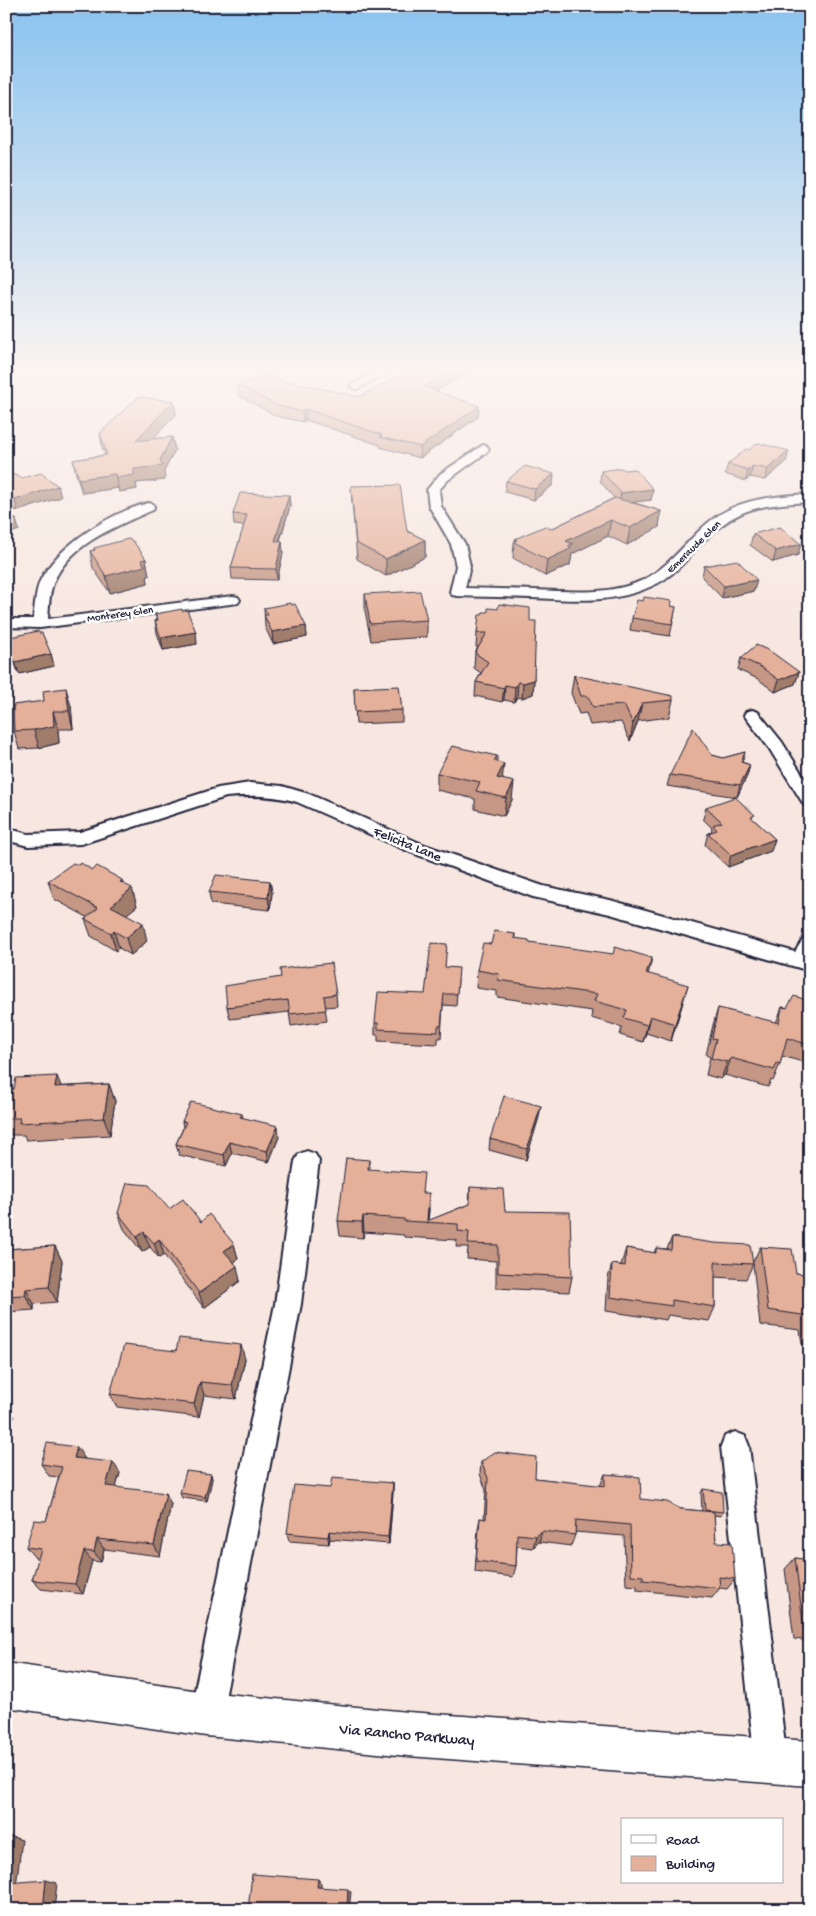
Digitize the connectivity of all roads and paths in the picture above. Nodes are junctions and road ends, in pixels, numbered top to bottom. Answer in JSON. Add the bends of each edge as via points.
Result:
{"nodes":[{"id":1,"x":468,"y":459,"type":"edge"},
{"id":2,"x":810,"y":498,"type":"edge"},
{"id":3,"x":148,"y":506,"type":"dead end"},
{"id":4,"x":233,"y":600,"type":"dead end"},
{"id":5,"x":6,"y":623,"type":"edge"},
{"id":6,"x":40,"y":624,"type":"junction"},
{"id":7,"x":752,"y":715,"type":"dead end"},
{"id":8,"x":810,"y":801,"type":"edge"},
{"id":9,"x":6,"y":834,"type":"edge"},
{"id":10,"x":810,"y":944,"type":"edge"},
{"id":11,"x":805,"y":963,"type":"edge"},
{"id":12,"x":307,"y":1161,"type":"dead end"},
{"id":13,"x":735,"y":1446,"type":"dead end"},
{"id":14,"x":6,"y":1685,"type":"edge"},
{"id":15,"x":206,"y":1714,"type":"junction"},
{"id":16,"x":790,"y":1763,"type":"edge"}],
"edges":[{"from":1,"to":2,"type":"street","name":"Emeraude Glen","via":[[444,477],[433,490],[435,506],[458,544],[463,566],[457,592],[588,596],[623,591],[667,573],[722,518],[743,507],[774,500]]},
{"from":3,"to":6,"type":"street","via":[[102,528],[66,554],[47,582]]},
{"from":4,"to":6,"type":"street","name":"Monterey Glen"},
{"from":5,"to":6,"type":"street","name":"Monterey Glen"},
{"from":7,"to":8,"type":"street","via":[[776,746]]},
{"from":9,"to":11,"type":"street","name":"Felicita Lane","via":[[28,840],[81,838],[224,792],[250,789],[282,792],[303,798],[416,848],[540,892],[610,906]]},
{"from":10,"to":11,"type":"street"},
{"from":12,"to":15,"type":"street","via":[[288,1304]]},
{"from":13,"to":16,"type":"street"},
{"from":14,"to":15,"type":"main road","name":"Via Rancho Parkway"},
{"from":15,"to":16,"type":"main road","name":"Via Rancho Parkway","via":[[408,1734]]}]}
